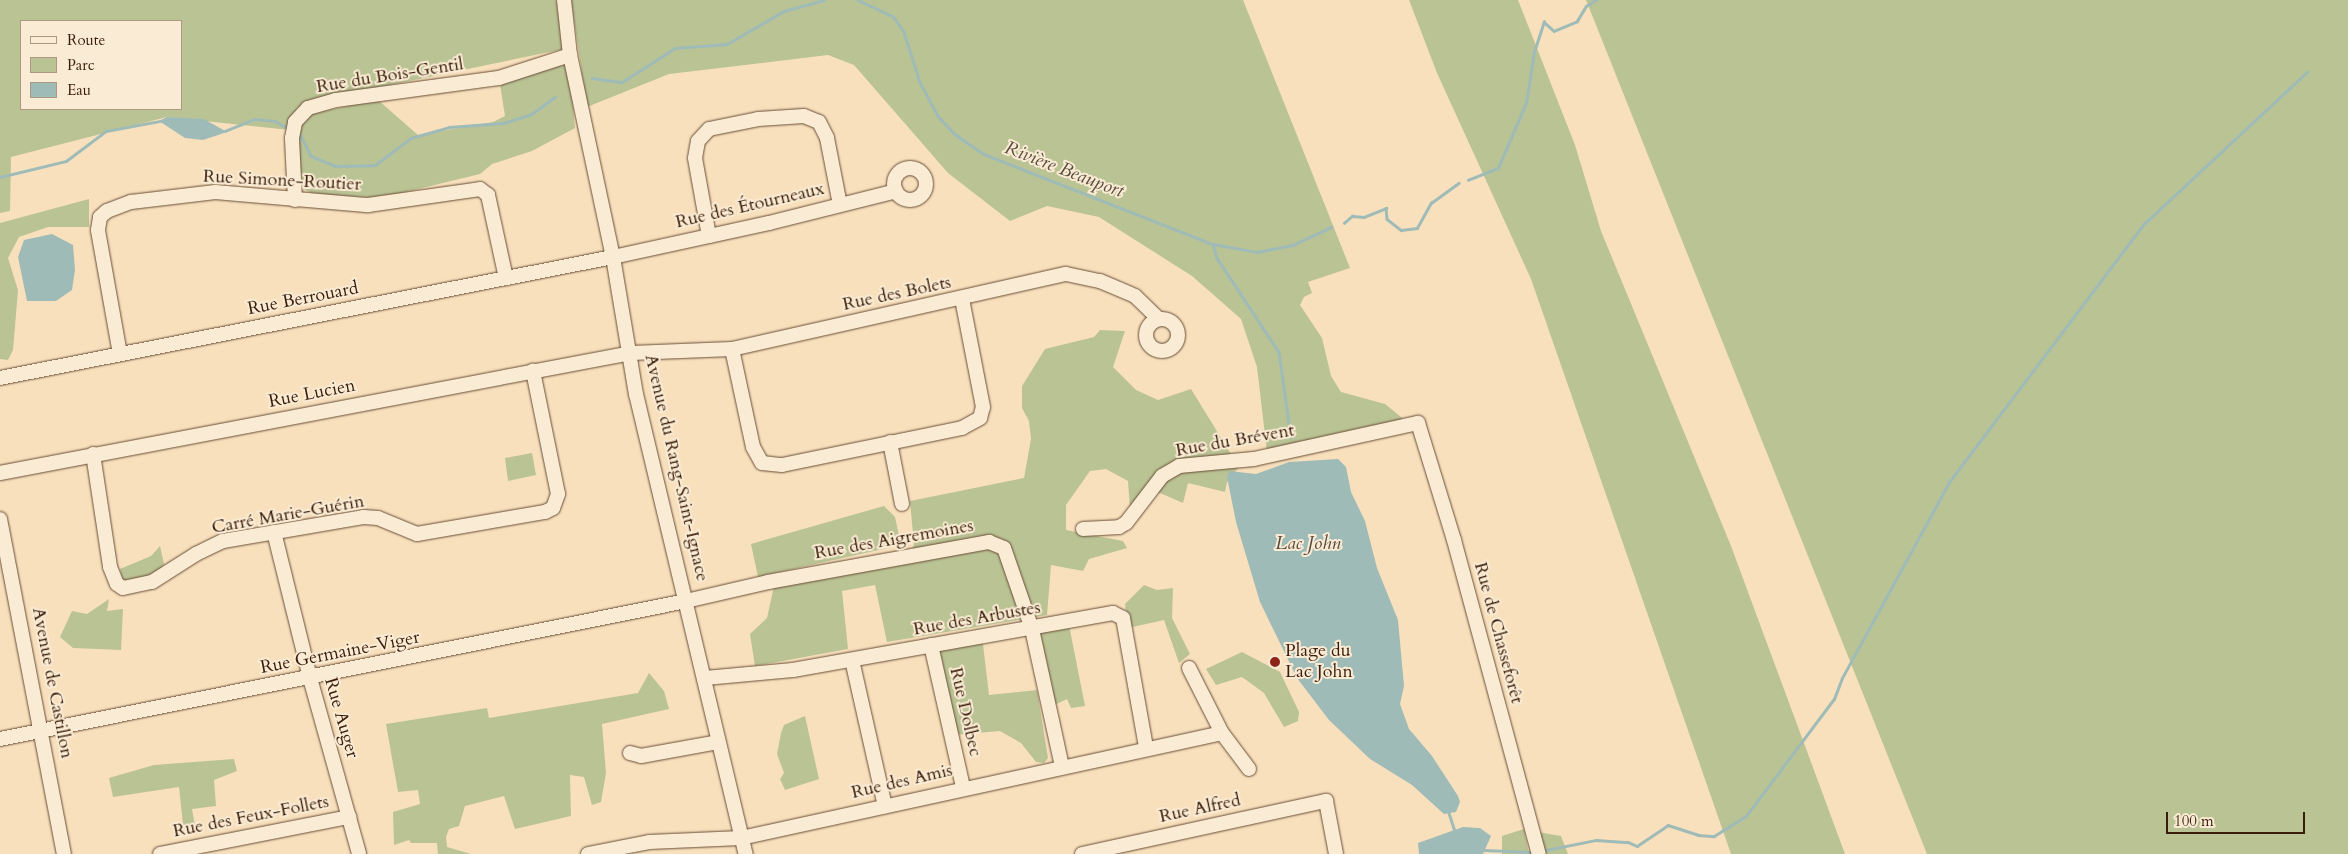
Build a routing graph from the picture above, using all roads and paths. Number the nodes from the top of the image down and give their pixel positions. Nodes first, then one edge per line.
1 (564, 0) edge
2 (570, 55) junction
3 (896, 191) dead end
4 (295, 200) junction
5 (840, 205) junction
6 (709, 236) junction
7 (613, 257) junction
8 (506, 278) junction
9 (962, 299) junction
10 (1159, 320) dead end
11 (732, 349) junction
12 (630, 353) junction
13 (120, 354) junction
14 (533, 371) junction
15 (0, 378) edge
16 (1418, 423) joint
17 (890, 442) junction
18 (93, 454) junction
19 (0, 473) edge
20 (902, 504) dead end
21 (0, 519) edge
22 (1083, 529) dead end
23 (274, 532) junction
24 (686, 601) junction
25 (1032, 629) junction
26 (931, 645) junction
27 (852, 660) junction
28 (1189, 668) dead end
29 (310, 678) junction
30 (705, 678) junction
31 (43, 731) junction
32 (1222, 732) junction
33 (0, 739) edge
34 (718, 742) junction
35 (1146, 747) junction
36 (630, 753) dead end
37 (1062, 767) junction
38 (1248, 769) dead end
39 (962, 788) junction
40 (885, 806) junction
41 (349, 817) junction
42 (740, 838) junction
43 (64, 854) edge
44 (160, 854) edge
45 (359, 854) edge
46 (588, 854) edge
47 (746, 854) edge
48 (1082, 854) edge
49 (1336, 854) edge
50 (1539, 854) edge

1 - 2 street, Avenue du Rang-Saint-Ignace
2 - 4 street, Rue du Bois-Gentil
2 - 7 street, Avenue du Rang-Saint-Ignace
3 - 5 street, Rue des Étourneaux
4 - 8 street, Rue Simone-Routier
4 - 13 street, Rue Simone-Routier
5 - 6 street, Rue des Étourneaux
5 - 6 street
6 - 7 street, Rue des Étourneaux
7 - 8 street, Rue Berrouard
7 - 12 street, Avenue du Rang-Saint-Ignace
8 - 13 street, Rue Berrouard
9 - 10 street, Rue des Bolets
9 - 11 street, Rue des Bolets
9 - 17 street
11 - 12 street, Rue des Bolets
11 - 17 street
12 - 14 street, Rue Lucien
12 - 24 street, Avenue du Rang-Saint-Ignace
13 - 15 street, Rue Berrouard
14 - 18 street, Rue Lucien
14 - 23 street, Carré Marie-Guérin
16 - 22 street, Rue du Brévent
16 - 50 street, Rue de Chasseforêt
17 - 20 street
18 - 19 street, Rue Lucien
18 - 23 street, Carré Marie-Guérin
21 - 31 street, Avenue de Castillon
23 - 29 street, Rue Auger
24 - 25 street, Rue des Aigremoines
24 - 29 street, Rue Germaine-Viger
24 - 30 street, Avenue du Rang-Saint-Ignace
25 - 26 street, Rue des Arbustes
25 - 35 street, Rue des Arbustes
25 - 37 street, Rue des Aigremoines
26 - 27 street, Rue des Arbustes
26 - 39 street, Rue Dolbec
27 - 30 street, Rue des Arbustes
27 - 40 street
28 - 32 street
29 - 31 street, Rue Germaine-Viger
29 - 41 street, Rue Auger
30 - 34 street, Avenue du Rang-Saint-Ignace
31 - 33 street, Rue Germaine-Viger
31 - 43 street, Avenue de Castillon
32 - 35 street, Rue des Amis
32 - 38 street
34 - 36 street
34 - 42 street, Avenue du Rang-Saint-Ignace
35 - 37 street, Rue des Amis
37 - 39 street, Rue des Amis
39 - 40 street, Rue des Amis
40 - 42 street, Rue des Amis
41 - 44 street, Rue des Feux-Follets
41 - 45 street, Rue Auger
42 - 46 street, Rue des Amis
42 - 47 street, Avenue du Rang-Saint-Ignace
48 - 49 street, Rue Alfred

